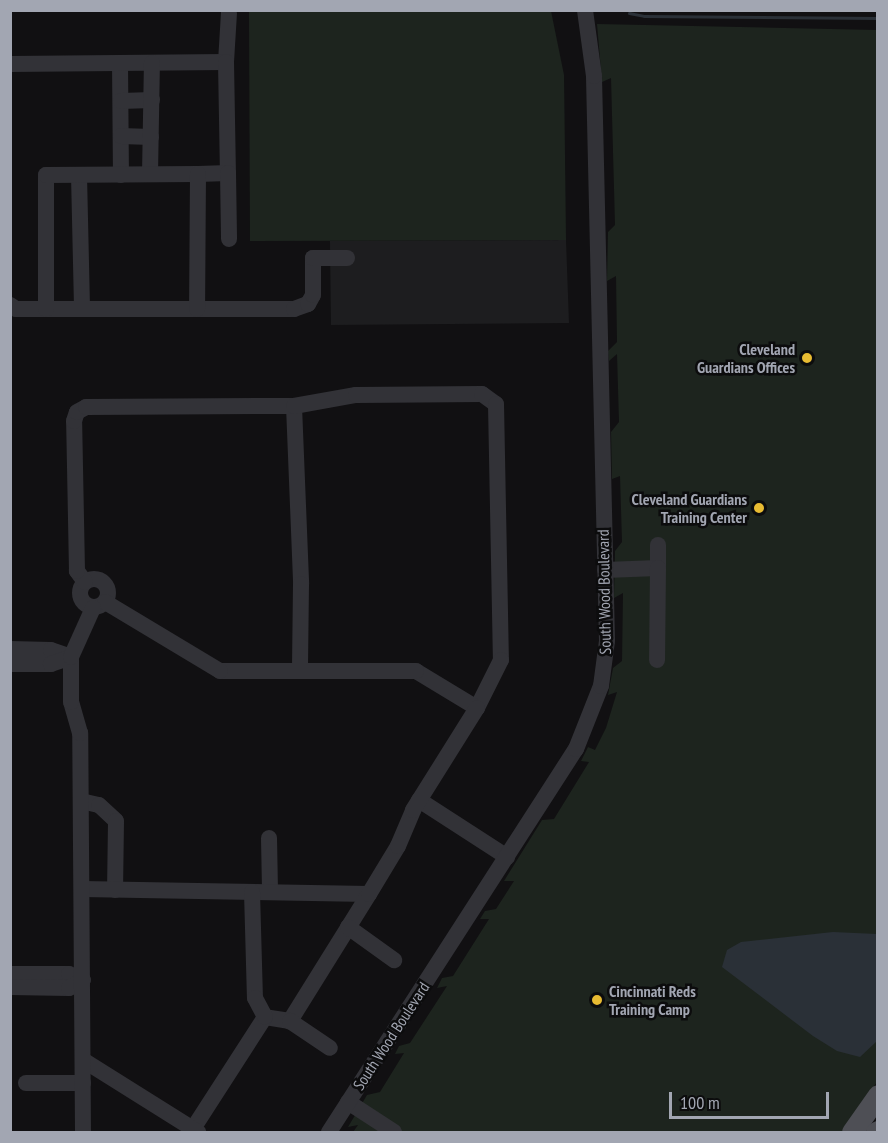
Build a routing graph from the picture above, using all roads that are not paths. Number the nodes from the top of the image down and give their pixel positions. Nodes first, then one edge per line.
1 (585, 10) edge
2 (229, 13) dead end
3 (226, 62) junction
4 (120, 63) junction
5 (152, 63) junction
6 (10, 64) edge
7 (121, 100) junction
8 (152, 100) junction
9 (121, 136) junction
10 (151, 137) junction
11 (228, 173) junction
12 (121, 174) junction
13 (150, 174) junction
14 (198, 174) junction
15 (79, 175) junction
16 (229, 239) dead end
17 (347, 258) dead end
18 (12, 309) edge
19 (46, 309) junction
20 (82, 309) junction
21 (196, 309) junction
22 (294, 406) junction
23 (658, 545) dead end
24 (658, 568) junction
25 (605, 570) junction
26 (85, 582) junction
27 (94, 605) junction
28 (10, 649) edge
29 (70, 657) junction
30 (657, 660) dead end
31 (10, 664) edge
32 (300, 671) junction
33 (477, 708) junction
34 (419, 800) junction
35 (81, 801) junction
36 (269, 838) dead end
37 (507, 857) junction
38 (82, 889) junction
39 (115, 890) junction
40 (252, 892) junction
41 (270, 892) junction
42 (369, 894) junction
43 (348, 927) junction
44 (394, 960) dead end
45 (10, 974) edge
46 (83, 980) junction
47 (10, 987) edge
48 (265, 1017) junction
49 (290, 1021) junction
50 (330, 1048) dead end
51 (83, 1060) junction
52 (26, 1083) dead end
53 (83, 1083) junction
54 (878, 1095) edge
55 (348, 1102) junction
56 (83, 1132) edge
57 (194, 1132) edge
58 (329, 1132) edge
59 (394, 1132) edge
60 (852, 1132) edge

1 - 25 street, South Wood Boulevard
2 - 3 street
3 - 5 street
3 - 11 street
4 - 5 street
4 - 6 street
4 - 7 street
5 - 8 street
7 - 8 street
7 - 9 street
8 - 10 street
9 - 10 street
9 - 12 street
10 - 13 street
11 - 14 street
11 - 16 street
12 - 13 street
12 - 15 street
13 - 14 street
14 - 21 street
15 - 19 street
15 - 20 street
17 - 21 street
18 - 19 street
19 - 20 street
20 - 21 street
22 - 26 street
22 - 32 street
22 - 33 street
23 - 24 street
24 - 25 street
24 - 30 street
25 - 37 street, South Wood Boulevard
26 - 27 street
26 - 27 street
27 - 29 street
27 - 32 street
28 - 29 street
29 - 31 street
29 - 35 street
32 - 33 street
33 - 34 street
34 - 37 street
34 - 42 street
35 - 38 street
35 - 39 street
36 - 41 street
37 - 55 street, South Wood Boulevard
38 - 39 street
38 - 46 street
39 - 40 street
40 - 41 street
40 - 48 street
41 - 42 street
42 - 43 street
43 - 44 street
43 - 49 street
45 - 46 street
46 - 47 street
46 - 51 street
48 - 49 street
48 - 57 street
49 - 50 street
51 - 53 street
51 - 57 street
52 - 53 street
53 - 56 street
54 - 60 main road
55 - 58 street, South Wood Boulevard
55 - 59 street

